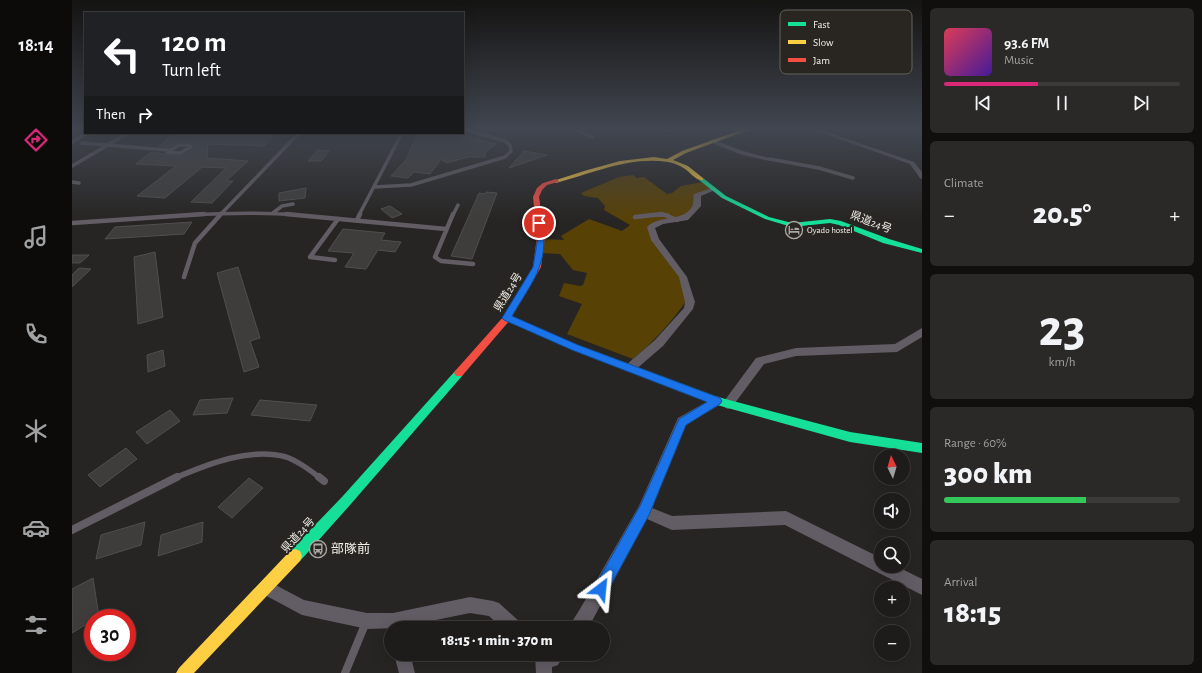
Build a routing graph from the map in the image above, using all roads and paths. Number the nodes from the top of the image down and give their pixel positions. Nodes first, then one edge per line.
1 (83, 159) edge
2 (274, 159) edge
3 (388, 159) edge
4 (497, 159) edge
5 (640, 159) edge
6 (650, 159) edge
7 (670, 159) edge
8 (772, 159) edge
9 (902, 159) edge
10 (667, 161) junction
11 (72, 166) edge
12 (922, 177) edge
13 (853, 178) dead end
14 (72, 182) edge
15 (79, 183) dead end
16 (374, 187) junction
17 (714, 189) junction
18 (293, 204) dead end
19 (458, 206) dead end
20 (222, 213) junction
21 (273, 213) junction
22 (636, 217) dead end
23 (338, 219) junction
24 (357, 220) junction
25 (677, 220) junction
26 (72, 222) edge
27 (446, 229) junction
28 (922, 251) edge
29 (335, 260) dead end
30 (473, 264) dead end
31 (184, 277) dead end
32 (507, 318) junction
33 (922, 332) edge
34 (630, 368) junction
35 (723, 403) junction
36 (922, 448) edge
37 (324, 481) dead end
38 (644, 511) junction
39 (72, 530) edge
40 (922, 587) edge
41 (266, 588) junction
42 (367, 621) junction
43 (406, 621) edge
44 (506, 621) edge
45 (581, 621) edge
46 (384, 623) edge
47 (404, 661) edge
48 (544, 661) edge
49 (184, 673) edge
50 (345, 673) edge
51 (407, 673) edge
52 (544, 673) edge

1 - 11 lane
2 - 20 lane
3 - 16 lane
4 - 16 lane
5 - 32 main road, 県道24号
6 - 10 main road, 県道24号
7 - 10 main road
8 - 13 lane
9 - 12 street
10 - 17 main road, 県道24号
14 - 15 lane
16 - 24 lane
17 - 25 street
17 - 28 main road, 県道24号
18 - 21 lane
19 - 27 lane
20 - 21 lane
20 - 26 lane
20 - 31 lane
21 - 23 lane
22 - 25 lane
23 - 24 lane
23 - 29 lane
24 - 27 lane
25 - 34 street
27 - 30 lane
32 - 34 main road
32 - 41 main road, 県道24号
33 - 35 street
34 - 35 main road
35 - 36 main road
35 - 38 street
37 - 39 lane
38 - 40 street
38 - 45 street
41 - 42 street
41 - 49 main road, 県道24号
42 - 46 street
42 - 50 lane
43 - 44 street
47 - 51 street
48 - 52 street

